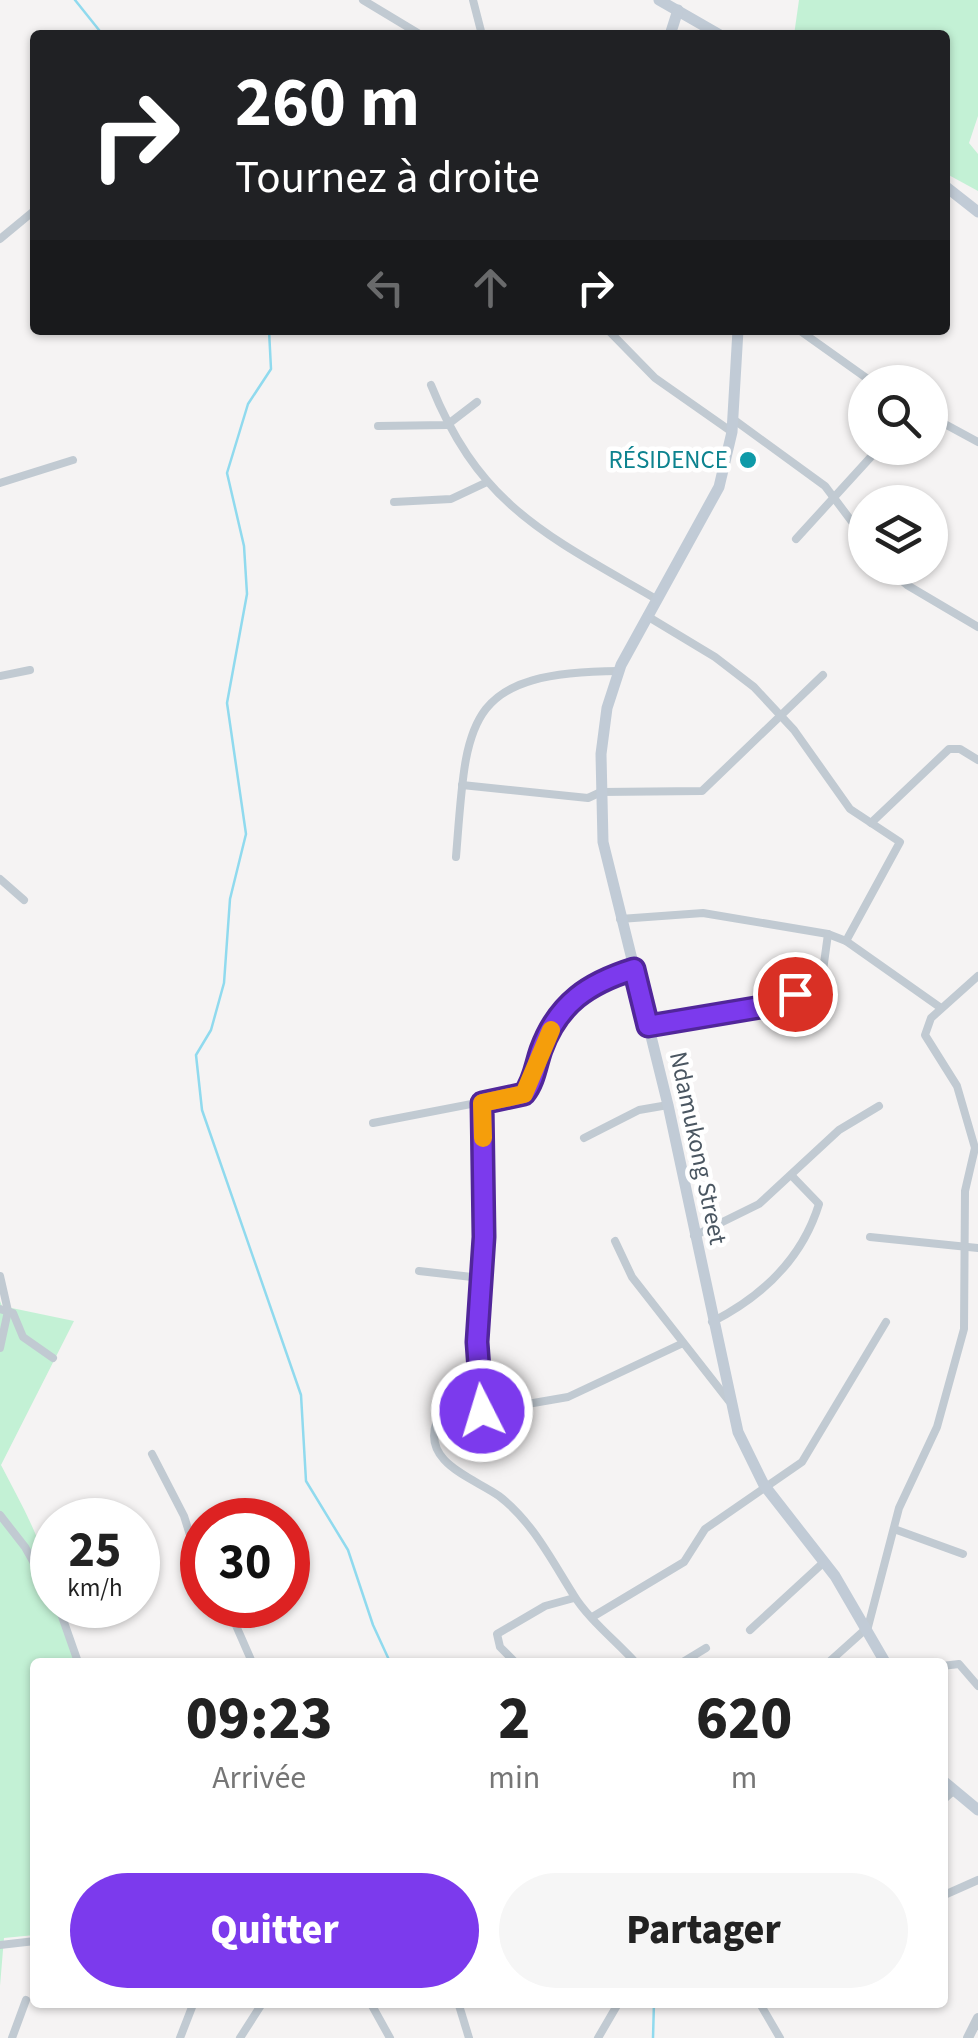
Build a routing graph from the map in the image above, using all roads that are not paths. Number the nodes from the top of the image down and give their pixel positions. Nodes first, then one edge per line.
1 (363, 0) edge
2 (473, 0) edge
3 (660, 0) edge
4 (681, 5) edge
5 (413, 30) edge
6 (481, 30) edge
7 (672, 30) edge
8 (714, 30) edge
9 (950, 190) edge
10 (978, 212) edge
11 (30, 214) edge
12 (0, 239) edge
13 (613, 335) edge
14 (738, 335) edge
15 (806, 335) edge
16 (848, 365) edge
17 (431, 385) dead end
18 (478, 402) dead end
19 (447, 425) junction
20 (378, 426) dead end
21 (732, 426) junction
22 (948, 426) edge
23 (978, 442) edge
24 (73, 460) dead end
25 (865, 465) edge
26 (485, 483) junction
27 (0, 484) edge
28 (834, 493) junction
29 (394, 502) dead end
30 (848, 514) edge
31 (796, 539) dead end
32 (907, 585) edge
33 (656, 598) junction
34 (646, 616) junction
35 (978, 627) edge
36 (30, 670) dead end
37 (619, 671) junction
38 (0, 676) edge
39 (822, 676) dead end
40 (780, 715) junction
41 (978, 760) edge
42 (462, 785) junction
43 (601, 792) junction
44 (872, 824) junction
45 (456, 857) dead end
46 (0, 879) edge
47 (24, 900) dead end
48 (620, 919) junction
49 (828, 934) junction
50 (846, 941) junction
51 (634, 969) junction
52 (978, 976) edge
53 (941, 1008) junction
54 (648, 1026) junction
55 (482, 1103) junction
56 (668, 1105) junction
57 (879, 1106) dead end
58 (373, 1123) dead end
59 (584, 1138) dead end
60 (975, 1168) edge
61 (792, 1176) junction
62 (694, 1236) junction
63 (870, 1237) dead end
64 (615, 1241) dead end
65 (963, 1248) junction
66 (978, 1248) edge
67 (418, 1271) dead end
68 (0, 1276) edge
69 (482, 1278) junction
70 (4, 1310) edge
71 (712, 1322) junction
72 (886, 1322) dead end
73 (682, 1344) junction
74 (0, 1348) edge
75 (53, 1358) dead end
76 (731, 1405) junction
77 (482, 1411) junction
78 (152, 1454) dead end
79 (764, 1485) junction
80 (180, 1508) edge
81 (0, 1515) edge
82 (894, 1529) junction
83 (962, 1554) dead end
84 (30, 1561) edge
85 (824, 1562) junction
86 (574, 1598) junction
87 (594, 1616) junction
88 (868, 1627) junction
89 (66, 1628) edge
90 (236, 1628) edge
91 (750, 1630) dead end
92 (706, 1648) dead end
93 (77, 1658) edge
94 (250, 1658) edge
95 (511, 1658) edge
96 (631, 1658) edge
97 (689, 1658) edge
98 (833, 1658) edge
99 (883, 1658) edge
100 (948, 1665) edge
101 (978, 1686) edge
102 (948, 1787) edge
103 (952, 1792) junction
104 (948, 1796) edge
105 (978, 1810) edge
106 (978, 1880) edge
107 (948, 1893) edge
108 (30, 1942) edge
109 (0, 1946) edge
110 (26, 2000) dead end
111 (192, 2008) edge
112 (260, 2008) edge
113 (373, 2008) edge
114 (460, 2008) edge
115 (609, 2008) edge
116 (614, 2008) edge
117 (762, 2008) edge
118 (611, 2012) junction
119 (978, 2018) edge
120 (12, 2038) edge
121 (180, 2038) edge
122 (240, 2038) edge
123 (390, 2038) edge
124 (469, 2038) edge
125 (598, 2038) edge
126 (780, 2038) edge
127 (968, 2038) edge

1 - 5 street
2 - 6 street
3 - 4 main road
4 - 7 main road
4 - 8 main road
9 - 10 main road
11 - 12 street
13 - 21 street
14 - 21 main road, Ndamukong Street
15 - 16 street
17 - 19 street
18 - 19 street
19 - 20 street
19 - 26 street
21 - 28 street
21 - 33 main road, Ndamukong Street
22 - 23 street
24 - 27 street
25 - 28 street
26 - 29 street
26 - 33 street
28 - 30 street
28 - 31 street
32 - 35 street
33 - 34 main road, Ndamukong Street
34 - 37 main road, Ndamukong Street
34 - 40 street
36 - 38 street
37 - 42 street
37 - 43 main road, Ndamukong Street
39 - 40 street
40 - 43 street
40 - 44 street
41 - 44 street
42 - 43 street
42 - 45 street
43 - 48 main road, Ndamukong Street
44 - 50 street
46 - 47 street
48 - 49 street
48 - 51 main road, Ndamukong Street
49 - 50 street
49 - 54 street
50 - 53 street
51 - 54 main road, Ndamukong Street
51 - 55 street
52 - 53 street
53 - 60 street
54 - 56 main road, Ndamukong Street
55 - 58 street
55 - 69 street
56 - 59 street
56 - 62 main road, Ndamukong Street
57 - 61 street
60 - 65 street
61 - 62 street
61 - 71 street
62 - 71 main road, Ndamukong Street
63 - 65 street
64 - 73 street
65 - 66 street
65 - 82 street
67 - 69 street
68 - 70 street
69 - 77 street
70 - 74 street
70 - 75 street
71 - 76 main road, Ndamukong Street
72 - 79 street
73 - 76 street
73 - 77 street
76 - 79 main road, Ndamukong Street
77 - 86 street
78 - 80 street
79 - 85 main road, Ndamukong Street
79 - 87 street
81 - 84 street
82 - 83 street
82 - 88 street
85 - 88 main road, Ndamukong Street
85 - 91 street
86 - 87 street
86 - 95 street
87 - 96 street
88 - 98 street
88 - 99 main road, Ndamukong Street
89 - 93 street
90 - 94 street
92 - 97 street
100 - 101 street
102 - 103 main road
103 - 104 street
103 - 105 main road
106 - 107 street
108 - 109 street
110 - 120 street
111 - 121 street
112 - 122 street
113 - 123 street
114 - 124 street
115 - 118 street
116 - 118 street
117 - 126 street
118 - 125 street
119 - 127 street

